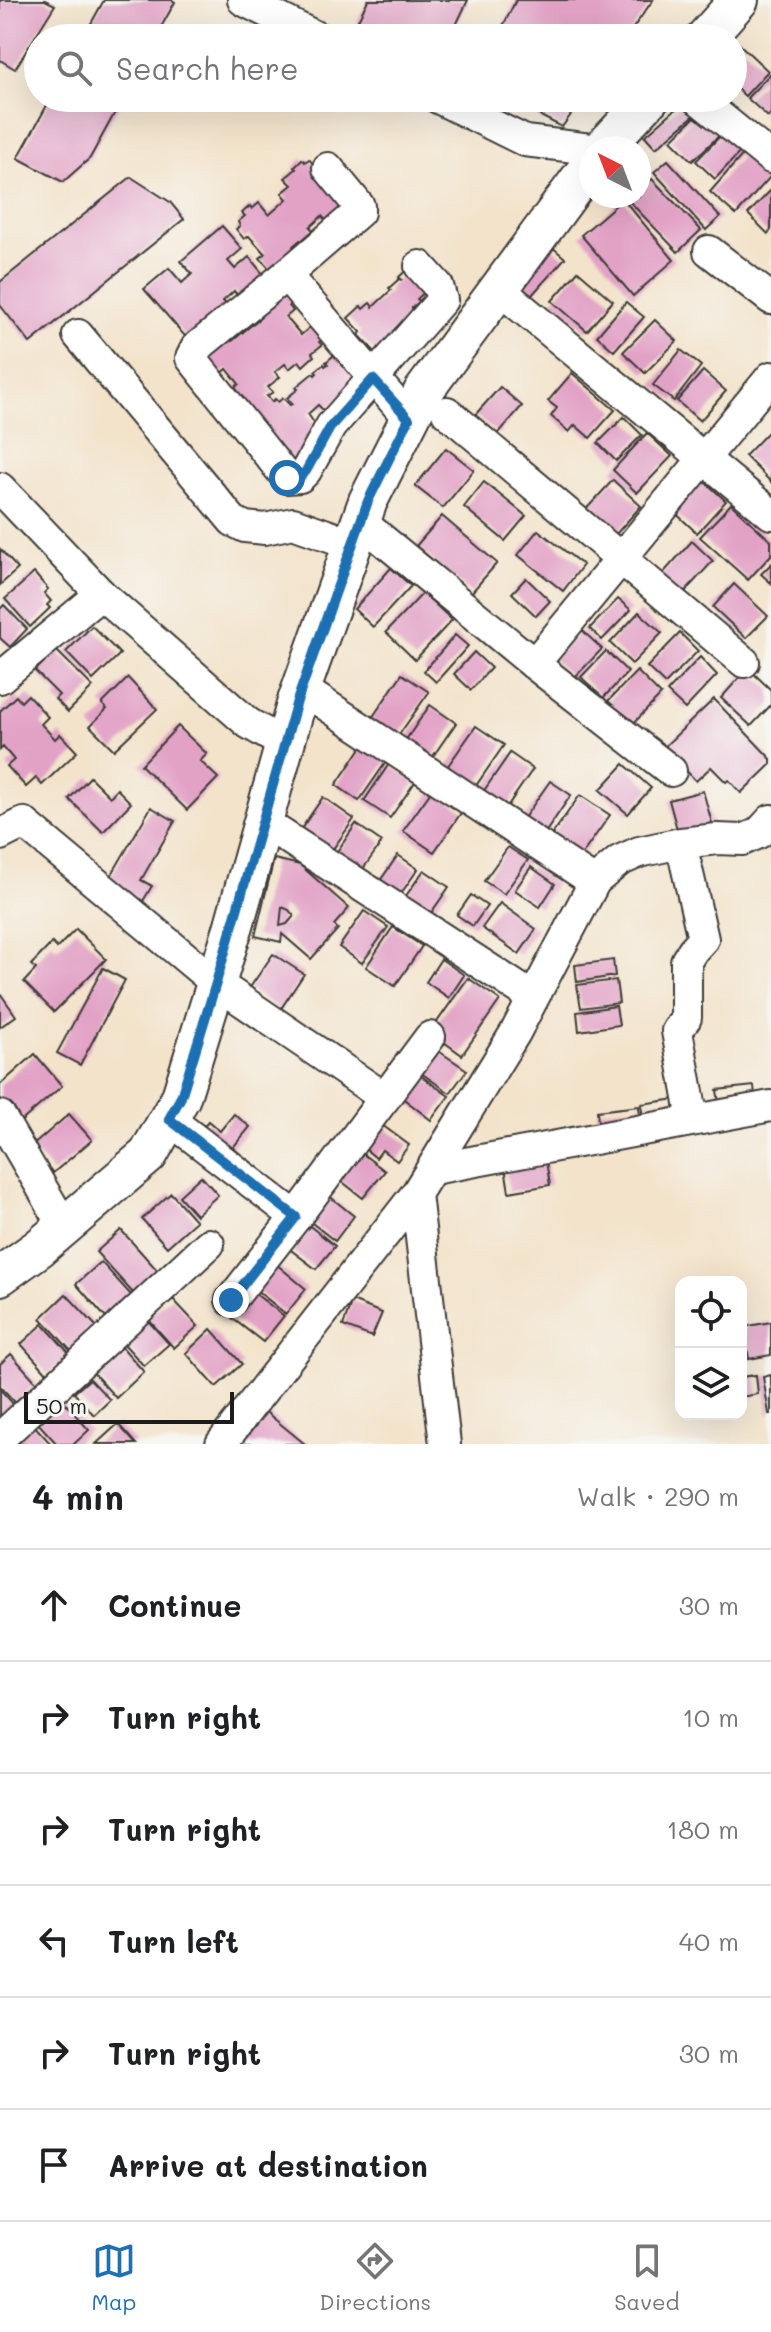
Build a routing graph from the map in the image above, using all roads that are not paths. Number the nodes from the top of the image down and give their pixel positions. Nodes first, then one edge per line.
1 (243, 0) edge
2 (739, 0) edge
3 (290, 24) edge
4 (718, 24) edge
5 (466, 112) edge
6 (637, 112) edge
7 (714, 112) edge
8 (614, 136) edge
9 (579, 148) edge
10 (771, 158) edge
11 (328, 168) dead end
12 (579, 180) edge
13 (709, 251) dead end
14 (420, 266) dead end
15 (286, 275) junction
16 (499, 289) junction
17 (771, 299) edge
18 (78, 335) dead end
19 (771, 377) edge
20 (373, 379) junction
21 (447, 412) dead end
22 (409, 419) junction
23 (703, 458) junction
24 (0, 488) edge
25 (771, 514) edge
26 (11, 520) edge
27 (362, 538) junction
28 (621, 557) junction
29 (101, 594) junction
30 (744, 662) dead end
31 (534, 664) junction
32 (0, 678) edge
33 (302, 689) junction
34 (284, 744) junction
35 (671, 771) dead end
36 (771, 820) edge
37 (263, 822) junction
38 (0, 835) edge
39 (681, 843) junction
40 (587, 877) dead end
41 (216, 983) junction
42 (523, 991) dead end
43 (430, 1037) dead end
44 (385, 1098) junction
45 (771, 1106) edge
46 (0, 1116) edge
47 (169, 1119) junction
48 (693, 1120) junction
49 (424, 1182) junction
50 (296, 1217) junction
51 (64, 1226) junction
52 (209, 1244) dead end
53 (0, 1276) edge
54 (231, 1300) dead end
55 (0, 1438) edge
56 (221, 1444) edge
57 (445, 1444) edge

1 - 3 street
2 - 4 street
5 - 9 street
6 - 8 street
7 - 10 street
11 - 15 street
12 - 16 street
13 - 17 street
14 - 20 street
15 - 20 street
15 - 20 street
16 - 22 street
16 - 23 street
18 - 27 street
19 - 23 street
20 - 22 street
21 - 28 street
22 - 27 street
23 - 25 street
23 - 28 street
24 - 26 street
26 - 29 street
27 - 31 street
27 - 33 street
28 - 30 street
28 - 31 street
29 - 32 street
29 - 34 street
31 - 35 street
33 - 34 street
33 - 40 street
34 - 37 street
36 - 39 street
37 - 41 street
37 - 42 street
38 - 41 street
39 - 48 street
39 - 49 street
41 - 44 street
41 - 47 street
43 - 44 street
44 - 50 street
45 - 48 street
46 - 51 street
47 - 50 street
47 - 51 street
48 - 49 street
49 - 56 street
49 - 57 street
50 - 54 street
51 - 53 street
52 - 55 street

